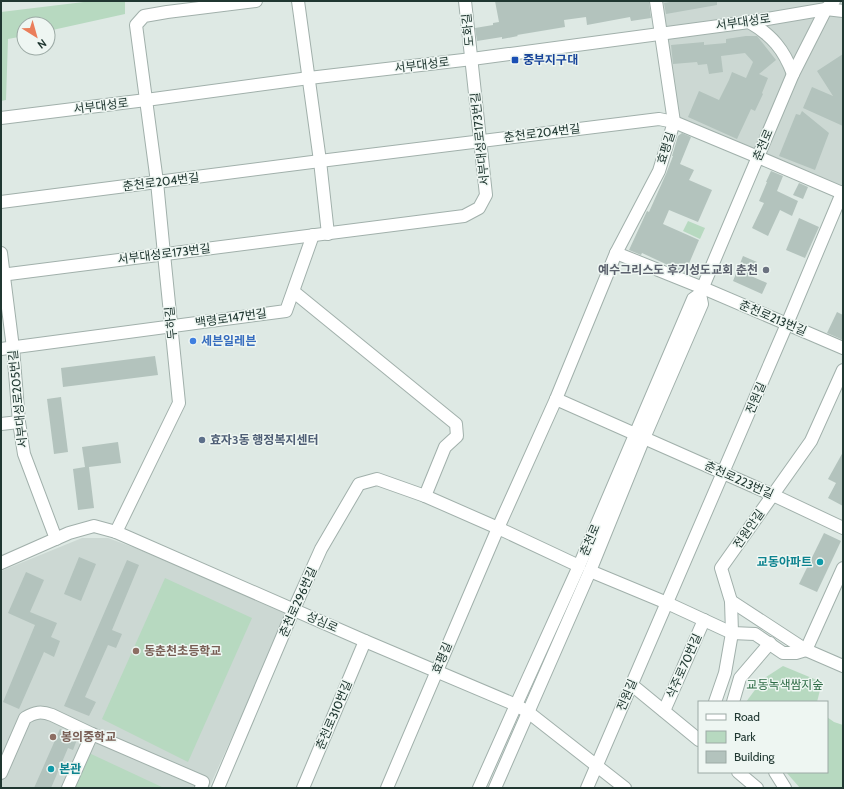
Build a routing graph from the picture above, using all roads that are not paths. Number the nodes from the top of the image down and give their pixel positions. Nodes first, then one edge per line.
1 (256, 1) edge
2 (298, 1) edge
3 (465, 1) edge
4 (656, 1) edge
5 (827, 4) edge
6 (843, 11) edge
7 (749, 22) junction
8 (662, 34) junction
9 (472, 59) junction
10 (793, 74) junction
11 (309, 78) junction
12 (146, 100) junction
13 (1, 118) edge
14 (674, 122) junction
15 (480, 141) junction
16 (758, 156) junction
17 (320, 161) junction
18 (158, 182) junction
19 (842, 193) edge
20 (1, 202) edge
21 (328, 234) junction
22 (313, 235) junction
23 (1, 253) edge
24 (616, 253) junction
25 (164, 254) junction
26 (3, 275) edge
27 (702, 291) junction
28 (294, 292) junction
29 (787, 324) junction
30 (172, 327) junction
31 (7, 348) edge
32 (843, 348) edge
33 (843, 370) edge
34 (556, 399) junction
35 (19, 422) junction
36 (1, 424) edge
37 (639, 436) junction
38 (724, 472) junction
39 (773, 494) junction
40 (425, 496) junction
41 (498, 528) junction
42 (843, 528) edge
43 (116, 532) junction
44 (56, 539) junction
45 (1, 563) edge
46 (579, 566) junction
47 (843, 568) edge
48 (590, 571) junction
49 (731, 601) junction
50 (667, 604) junction
51 (294, 609) junction
52 (704, 620) junction
53 (732, 633) junction
54 (365, 641) junction
55 (770, 643) junction
56 (806, 650) junction
57 (843, 666) edge
58 (437, 671) junction
59 (632, 685) junction
60 (716, 701) edge
61 (733, 701) edge
62 (516, 704) junction
63 (528, 712) junction
64 (664, 712) junction
65 (92, 734) junction
66 (698, 738) edge
67 (597, 766) junction
68 (1, 773) edge
69 (739, 773) edge
70 (776, 773) edge
71 (68, 788) edge
72 (201, 788) edge
73 (218, 788) edge
74 (303, 788) edge
75 (387, 788) edge
76 (479, 788) edge
77 (495, 788) edge
78 (587, 788) edge
79 (625, 788) edge
80 (757, 788) edge
81 (785, 788) edge

1 - 12 street, 두하길
2 - 11 street
3 - 9 street, 도화길
4 - 8 street, 효평길
5 - 6 street, 서부대성로
5 - 7 street, 서부대성로
5 - 10 street, 춘천로
7 - 8 street, 서부대성로
7 - 10 street
8 - 9 street, 서부대성로
8 - 14 street, 효평길
9 - 11 street, 서부대성로
9 - 15 street, 서부대성로173번길
10 - 16 street, 춘천로
11 - 12 street, 서부대성로
11 - 17 street
12 - 13 street, 서부대성로
12 - 18 street, 두하길
14 - 15 street, 춘천로204번길
14 - 16 street, 춘천로204번길
14 - 24 street, 효평길
15 - 17 street, 춘천로204번길
15 - 21 street, 서부대성로173번길
16 - 19 street, 춘천로204번길
16 - 27 street, 춘천로
17 - 18 street, 춘천로204번길
17 - 21 street
18 - 20 street, 춘천로204번길
18 - 25 street, 두하길
19 - 29 street, 전원길
21 - 22 street, 서부대성로173번길
22 - 25 street, 서부대성로173번길
22 - 28 street, 백령로147번길
23 - 26 street, 서부대성로205번길
24 - 27 street
24 - 34 street, 효평길
25 - 26 street, 서부대성로173번길
25 - 30 street, 두하길
26 - 31 street, 서부대성로205번길
27 - 29 street, 춘천로213번길
27 - 37 street, 춘천로
28 - 30 street, 백령로147번길
28 - 40 street
29 - 32 street, 춘천로213번길
29 - 38 street, 전원길
30 - 31 street, 백령로147번길
30 - 43 street, 두하길
31 - 35 street, 서부대성로205번길
33 - 39 street, 전원안길
34 - 37 street
34 - 41 street, 효평길
35 - 36 street
35 - 44 street, 서부대성로205번길
37 - 38 street, 춘천로223번길
37 - 46 street, 춘천로
37 - 48 street, 춘천로
38 - 39 street, 춘천로223번길
38 - 50 street, 전원길
39 - 42 street, 춘천로223번길
39 - 49 street, 전원안길
40 - 41 street
40 - 51 street, 춘천로296번길
41 - 46 street
41 - 58 street, 효평길
43 - 44 street, 성심로
43 - 51 street, 성심로
44 - 45 street, 성심로
46 - 62 street, 춘천로
47 - 56 street
48 - 50 street
48 - 63 street, 춘천로
49 - 53 street, 전원안길
49 - 56 street
50 - 52 street
50 - 59 street, 전원길
51 - 54 street, 성심로
51 - 73 street, 춘천로296번길
52 - 53 street
52 - 64 street, 삭주로70번길
53 - 55 street
53 - 60 street, 전원안길
54 - 58 street, 성심로
54 - 74 street, 춘천로310번길
55 - 56 street
55 - 61 street
56 - 57 street
58 - 62 street, 성심로
58 - 75 street, 효평길
59 - 64 street, 삭주로70번길
59 - 67 street, 전원길
62 - 63 street, 성심로
62 - 76 street, 춘천로
63 - 67 street, 성심로
63 - 77 street, 춘천로
64 - 66 street, 삭주로70번길
65 - 68 street
65 - 71 street
65 - 72 street
67 - 78 street, 전원길
67 - 79 street, 성심로
69 - 80 street
70 - 81 street

